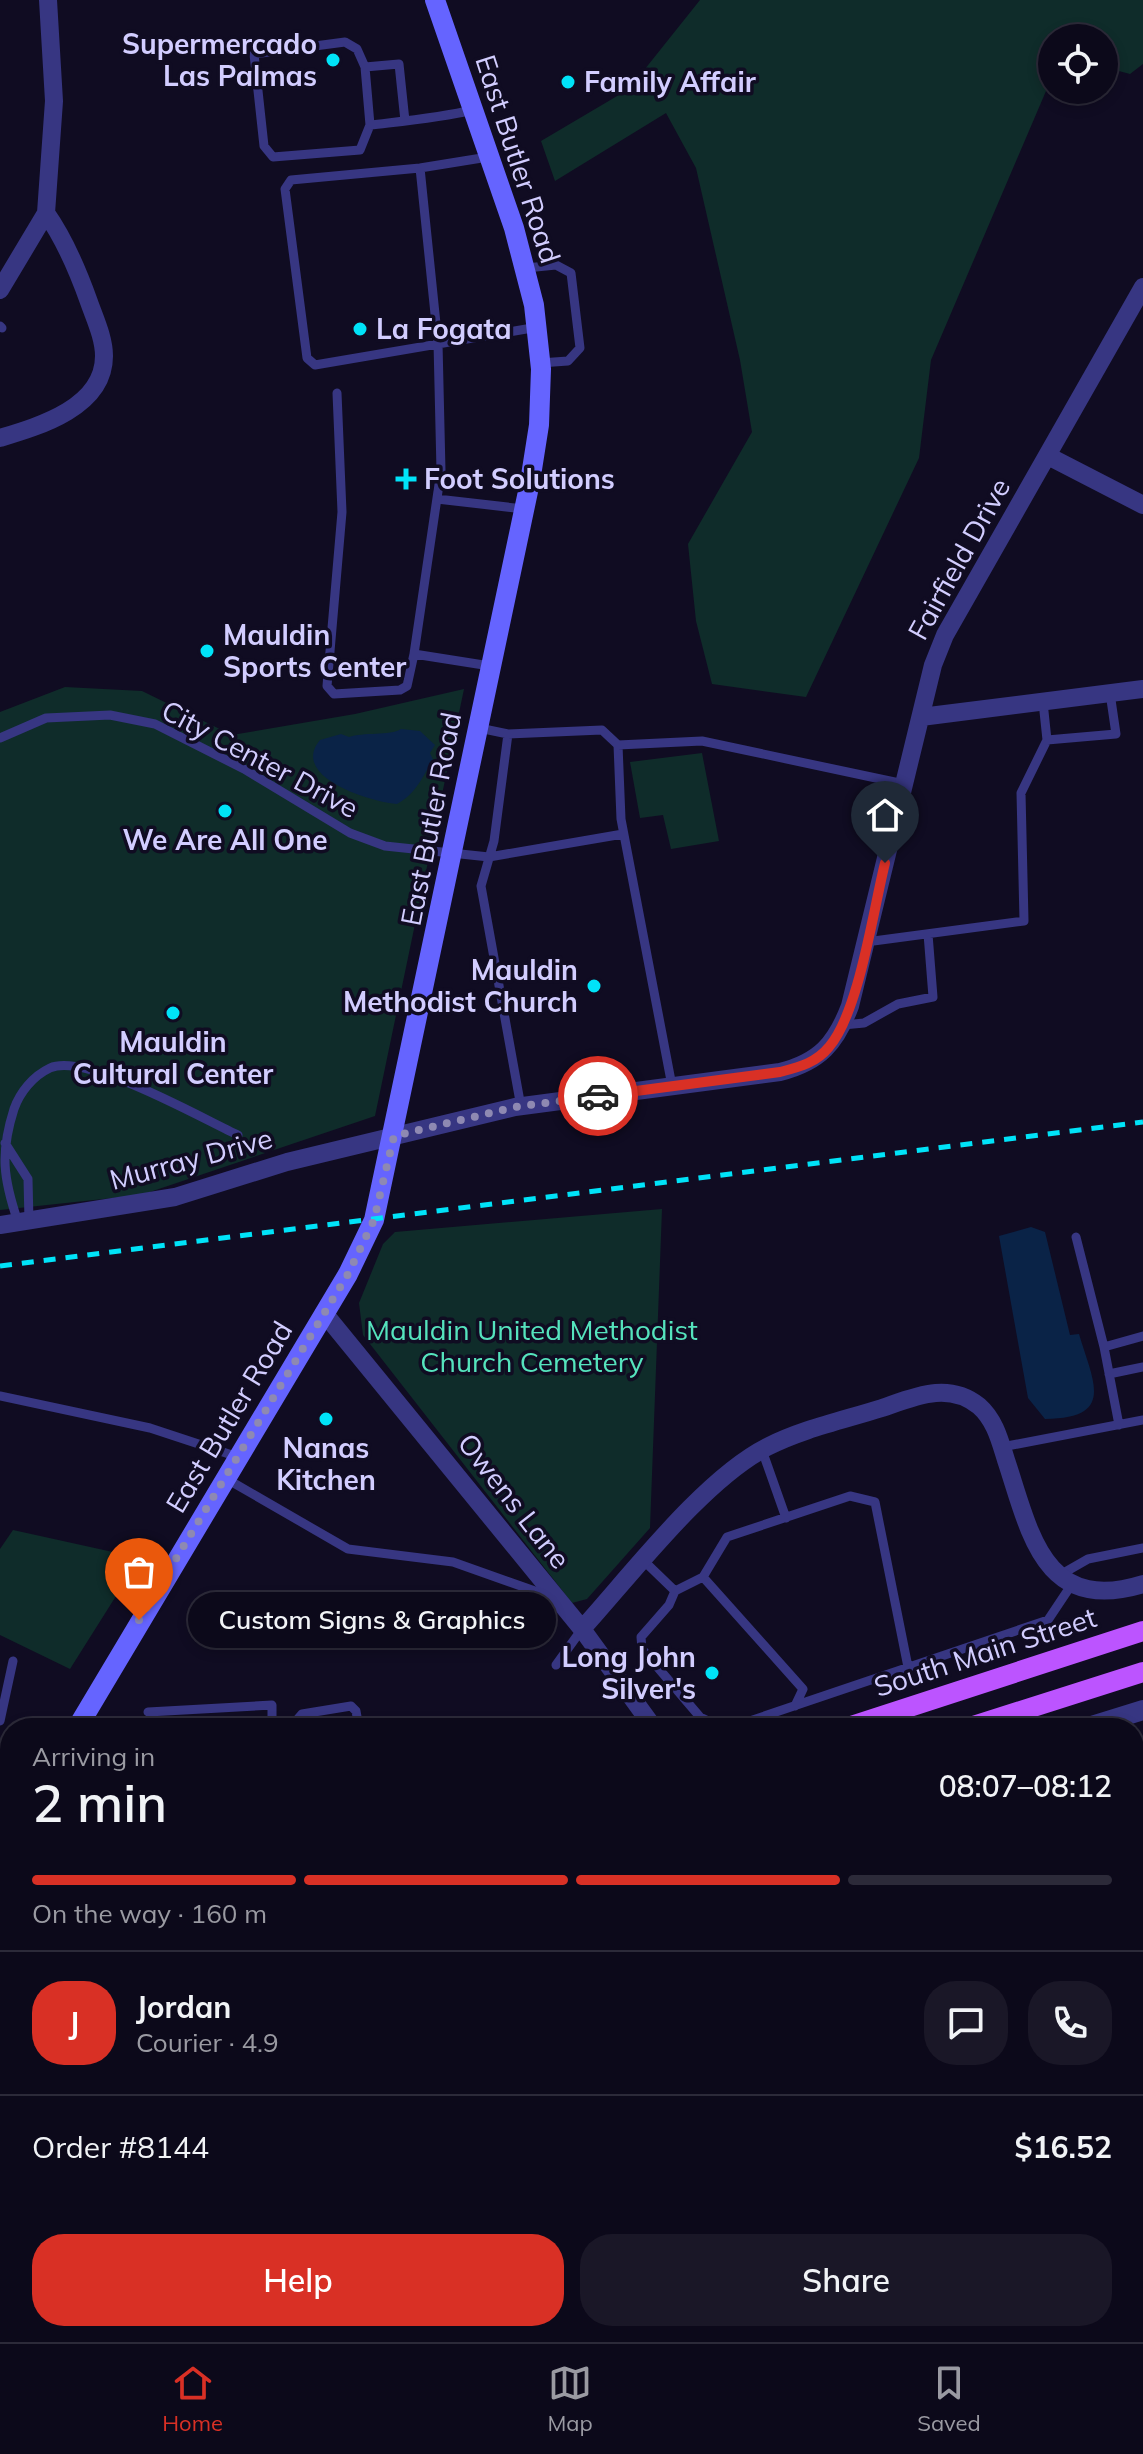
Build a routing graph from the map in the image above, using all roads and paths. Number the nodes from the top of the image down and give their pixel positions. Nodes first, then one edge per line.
1 (48, 0) edge
2 (435, 0) edge
3 (365, 67) junction
4 (473, 110) junction
5 (405, 121) junction
6 (370, 125) junction
7 (489, 157) junction
8 (420, 168) junction
9 (46, 213) junction
10 (526, 268) junction
11 (1143, 287) edge
12 (0, 290) edge
13 (538, 327) junction
14 (438, 343) junction
15 (540, 363) junction
16 (337, 393) dead end
17 (0, 438) edge
18 (1048, 456) junction
19 (437, 499) junction
20 (1143, 505) edge
21 (524, 509) junction
22 (414, 654) junction
23 (490, 666) junction
24 (1143, 689) edge
25 (1110, 693) junction
26 (1043, 702) junction
27 (921, 717) junction
28 (478, 728) junction
29 (508, 734) junction
30 (0, 738) edge
31 (1047, 740) junction
32 (618, 745) junction
33 (904, 784) junction
34 (623, 834) junction
35 (453, 853) junction
36 (489, 857) junction
37 (928, 934) junction
38 (866, 942) junction
39 (843, 1025) junction
40 (672, 1086) junction
41 (521, 1107) junction
42 (238, 1135) dead end
43 (394, 1136) junction
44 (4, 1140) junction
45 (16, 1223) edge
46 (1076, 1237) dead end
47 (324, 1313) junction
48 (1143, 1336) edge
49 (1104, 1347) junction
50 (1143, 1367) edge
51 (1109, 1374) junction
52 (0, 1396) edge
53 (1143, 1420) edge
54 (1119, 1425) junction
55 (1002, 1447) junction
56 (762, 1450) junction
57 (238, 1457) junction
58 (225, 1478) junction
59 (786, 1518) junction
60 (1143, 1548) edge
61 (644, 1561) junction
62 (703, 1577) junction
63 (1065, 1580) junction
64 (1143, 1584) edge
65 (675, 1591) junction
66 (553, 1598) junction
67 (582, 1629) junction
68 (1143, 1631) edge
69 (13, 1661) dead end
70 (556, 1665) dead end
71 (908, 1667) junction
72 (1143, 1672) edge
73 (795, 1706) junction
74 (1143, 1710) edge
75 (148, 1712) dead end
76 (1, 1718) edge
77 (83, 1718) edge
78 (272, 1718) edge
79 (299, 1718) edge
80 (357, 1718) edge
81 (647, 1718) edge
82 (702, 1718) edge
83 (759, 1718) edge
84 (876, 1718) edge
85 (998, 1718) edge
86 (1117, 1718) edge

1 - 9 street
2 - 4 main road, East Butler Road
3 - 5 lane
3 - 6 lane
3 - 6 lane
4 - 5 lane
4 - 7 main road, East Butler Road
5 - 6 lane
7 - 8 lane
7 - 10 main road, East Butler Road
8 - 14 lane
8 - 14 lane
9 - 12 street
9 - 17 street
10 - 13 main road, East Butler Road
10 - 15 lane
11 - 18 street, Fairfield Drive
13 - 14 lane
13 - 15 main road, East Butler Road
14 - 19 lane
15 - 21 main road, East Butler Road
16 - 22 lane
18 - 20 street
18 - 27 street, Fairfield Drive
19 - 21 lane
19 - 22 lane
21 - 23 main road, East Butler Road
22 - 23 lane
23 - 28 main road, East Butler Road
24 - 25 street
25 - 26 street
25 - 31 lane
26 - 27 street
26 - 31 lane
27 - 33 street, Fairfield Drive
28 - 29 lane
28 - 35 main road, East Butler Road
29 - 32 lane
29 - 36 lane
30 - 35 lane, City Center Drive
31 - 37 lane
32 - 33 lane
32 - 34 lane
33 - 38 street, Fairfield Drive
34 - 36 lane, City Center Drive
34 - 40 lane
35 - 36 lane, City Center Drive
35 - 43 main road, East Butler Road
36 - 41 lane
37 - 38 lane
37 - 39 lane
38 - 39 street, Fairfield Drive
39 - 40 street, Fairfield Drive
40 - 41 street, Fairfield Drive
41 - 43 street, Fairfield Drive
42 - 44 lane
43 - 45 street, Murray Drive
43 - 47 main road, East Butler Road
44 - 45 lane
44 - 45 lane
46 - 49 lane
47 - 57 main road, East Butler Road
47 - 66 street, Owens Lane
48 - 49 lane
49 - 51 lane
50 - 51 lane
51 - 54 lane
52 - 57 lane
53 - 54 lane
54 - 55 lane
55 - 56 street
55 - 63 street
56 - 59 lane
56 - 61 street
57 - 58 main road, East Butler Road
58 - 66 lane
58 - 77 main road, East Butler Road
59 - 62 lane
59 - 71 lane
60 - 63 lane
61 - 65 lane
61 - 67 street
62 - 65 lane
62 - 73 lane
63 - 64 street
63 - 71 lane
65 - 82 lane
66 - 67 street, Owens Lane
67 - 70 lane
67 - 81 street, Owens Lane
68 - 84 main road, South Main Street
69 - 76 lane
71 - 73 lane
72 - 85 main road
73 - 83 lane
74 - 86 street
75 - 78 lane
79 - 80 lane

